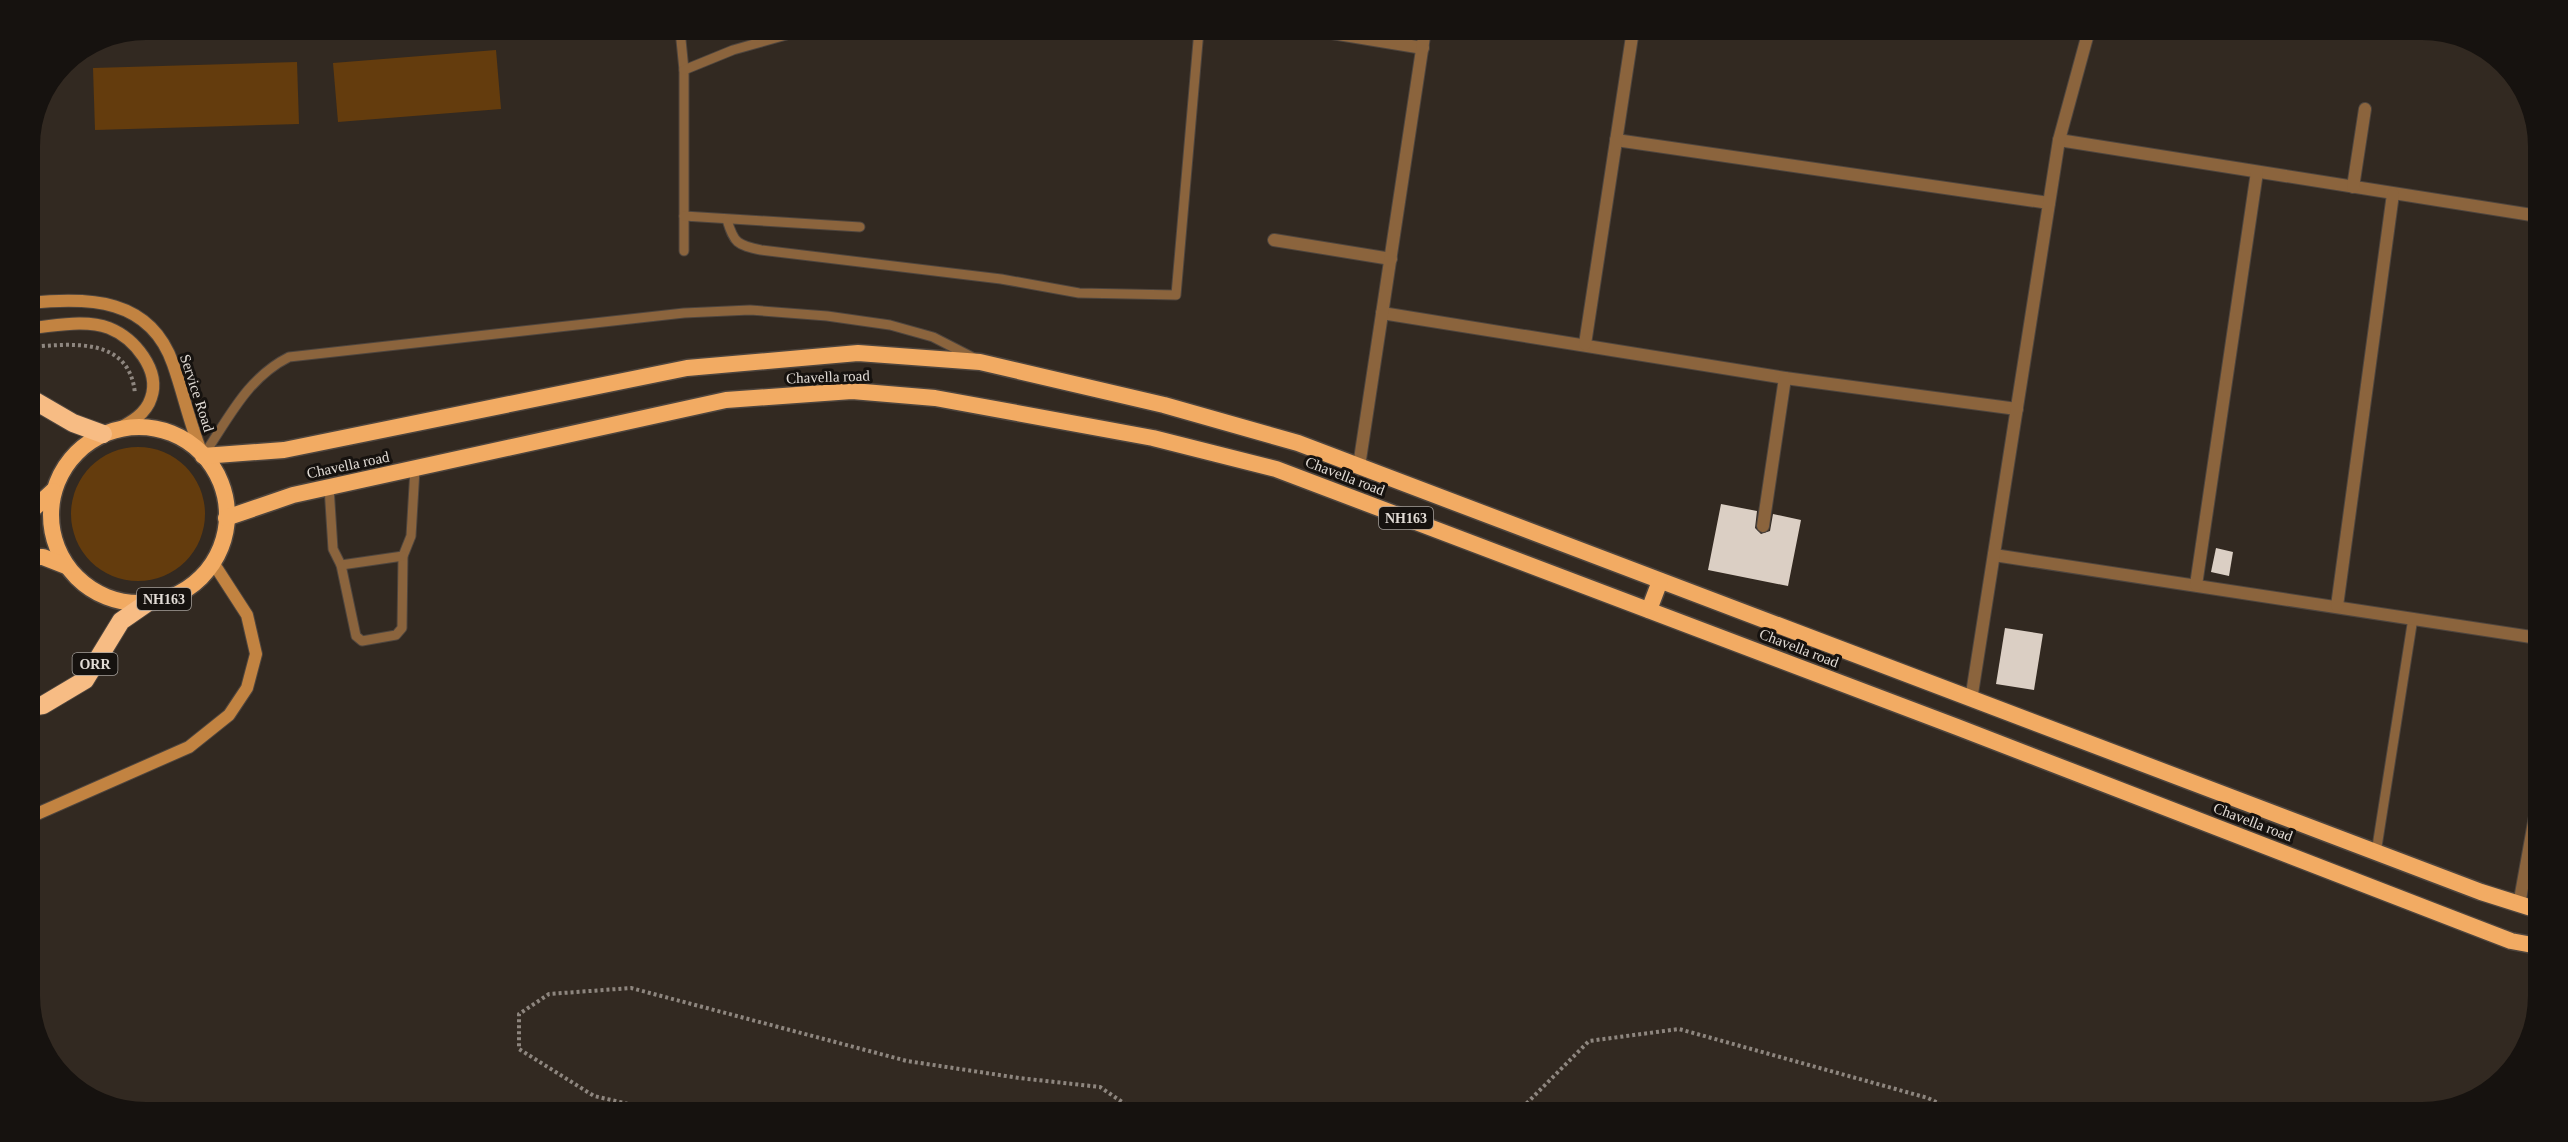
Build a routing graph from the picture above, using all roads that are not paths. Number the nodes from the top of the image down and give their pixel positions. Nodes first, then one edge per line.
1 (681, 40) edge
2 (768, 40) edge
3 (1198, 40) edge
4 (1375, 40) edge
5 (1424, 40) edge
6 (1631, 40) edge
7 (2086, 40) edge
8 (1423, 48) junction
9 (684, 70) junction
10 (2365, 109) dead end
11 (1616, 140) junction
12 (2059, 140) junction
13 (2257, 172) junction
14 (2353, 187) junction
15 (2393, 194) junction
16 (2049, 203) junction
17 (2527, 214) edge
18 (684, 216) junction
19 (727, 220) junction
20 (860, 227) dead end
21 (1274, 240) dead end
22 (684, 250) dead end
23 (1390, 259) junction
24 (41, 302) edge
25 (1382, 313) junction
26 (41, 327) edge
27 (1585, 344) junction
28 (980, 362) junction
29 (1785, 378) junction
30 (41, 404) edge
31 (2017, 409) junction
32 (110, 431) junction
33 (203, 456) junction
34 (1359, 466) junction
35 (415, 469) junction
36 (328, 488) junction
37 (53, 491) junction
38 (41, 502) edge
39 (226, 518) junction
40 (1763, 526) dead end
41 (1994, 555) junction
42 (403, 556) junction
43 (41, 557) edge
44 (214, 564) junction
45 (340, 565) junction
46 (66, 566) junction
47 (1660, 581) junction
48 (2196, 585) junction
49 (147, 603) junction
50 (2337, 606) junction
51 (1649, 610) junction
52 (2413, 618) junction
53 (2528, 636) edge
54 (1971, 700) junction
55 (41, 705) edge
56 (41, 812) edge
57 (2376, 853) junction
58 (2528, 856) edge
59 (2519, 905) junction
60 (2528, 907) edge
61 (2528, 944) edge

1 - 9 lane
2 - 9 lane
3 - 19 lane
4 - 8 street
5 - 8 street
6 - 11 street
7 - 12 street
8 - 23 street
9 - 18 lane
10 - 14 street
11 - 16 street
11 - 27 street
12 - 13 street
12 - 16 street
13 - 14 street
13 - 48 street
14 - 15 street
15 - 17 street
15 - 50 street
16 - 31 street
18 - 19 lane
18 - 22 lane
19 - 20 lane
21 - 23 street
23 - 25 street
24 - 33 main road, Service Road
25 - 27 street
25 - 34 street
26 - 32 main road
27 - 29 street
28 - 33 highway, Chavella road / NH163
28 - 33 lane
28 - 34 highway, Chavella road / NH163
29 - 31 street
29 - 40 street
30 - 32 highway
31 - 41 street
32 - 33 highway, NH163
32 - 37 highway, NH163
33 - 39 highway, NH163
34 - 47 highway, Chavella road / NH163
35 - 36 highway, Chavella road / NH163
35 - 42 lane
35 - 51 highway, Chavella road / NH163
36 - 39 highway, Chavella road / NH163
36 - 45 lane
37 - 38 highway, NH163
37 - 46 highway, NH163
39 - 44 highway, NH163
41 - 48 street
41 - 54 street
42 - 45 lane
42 - 45 lane
43 - 46 highway, NH163
44 - 49 highway, NH163
44 - 56 main road
46 - 49 highway, NH163
47 - 51 highway
47 - 54 highway, Chavella road / NH163
48 - 50 street
49 - 55 highway, ORR
50 - 52 street
51 - 61 highway, Chavella road / NH163
52 - 53 street
52 - 57 lane
54 - 57 highway, Chavella road / NH163
57 - 59 highway, Chavella road / NH163
58 - 59 street
59 - 60 highway, NH163

